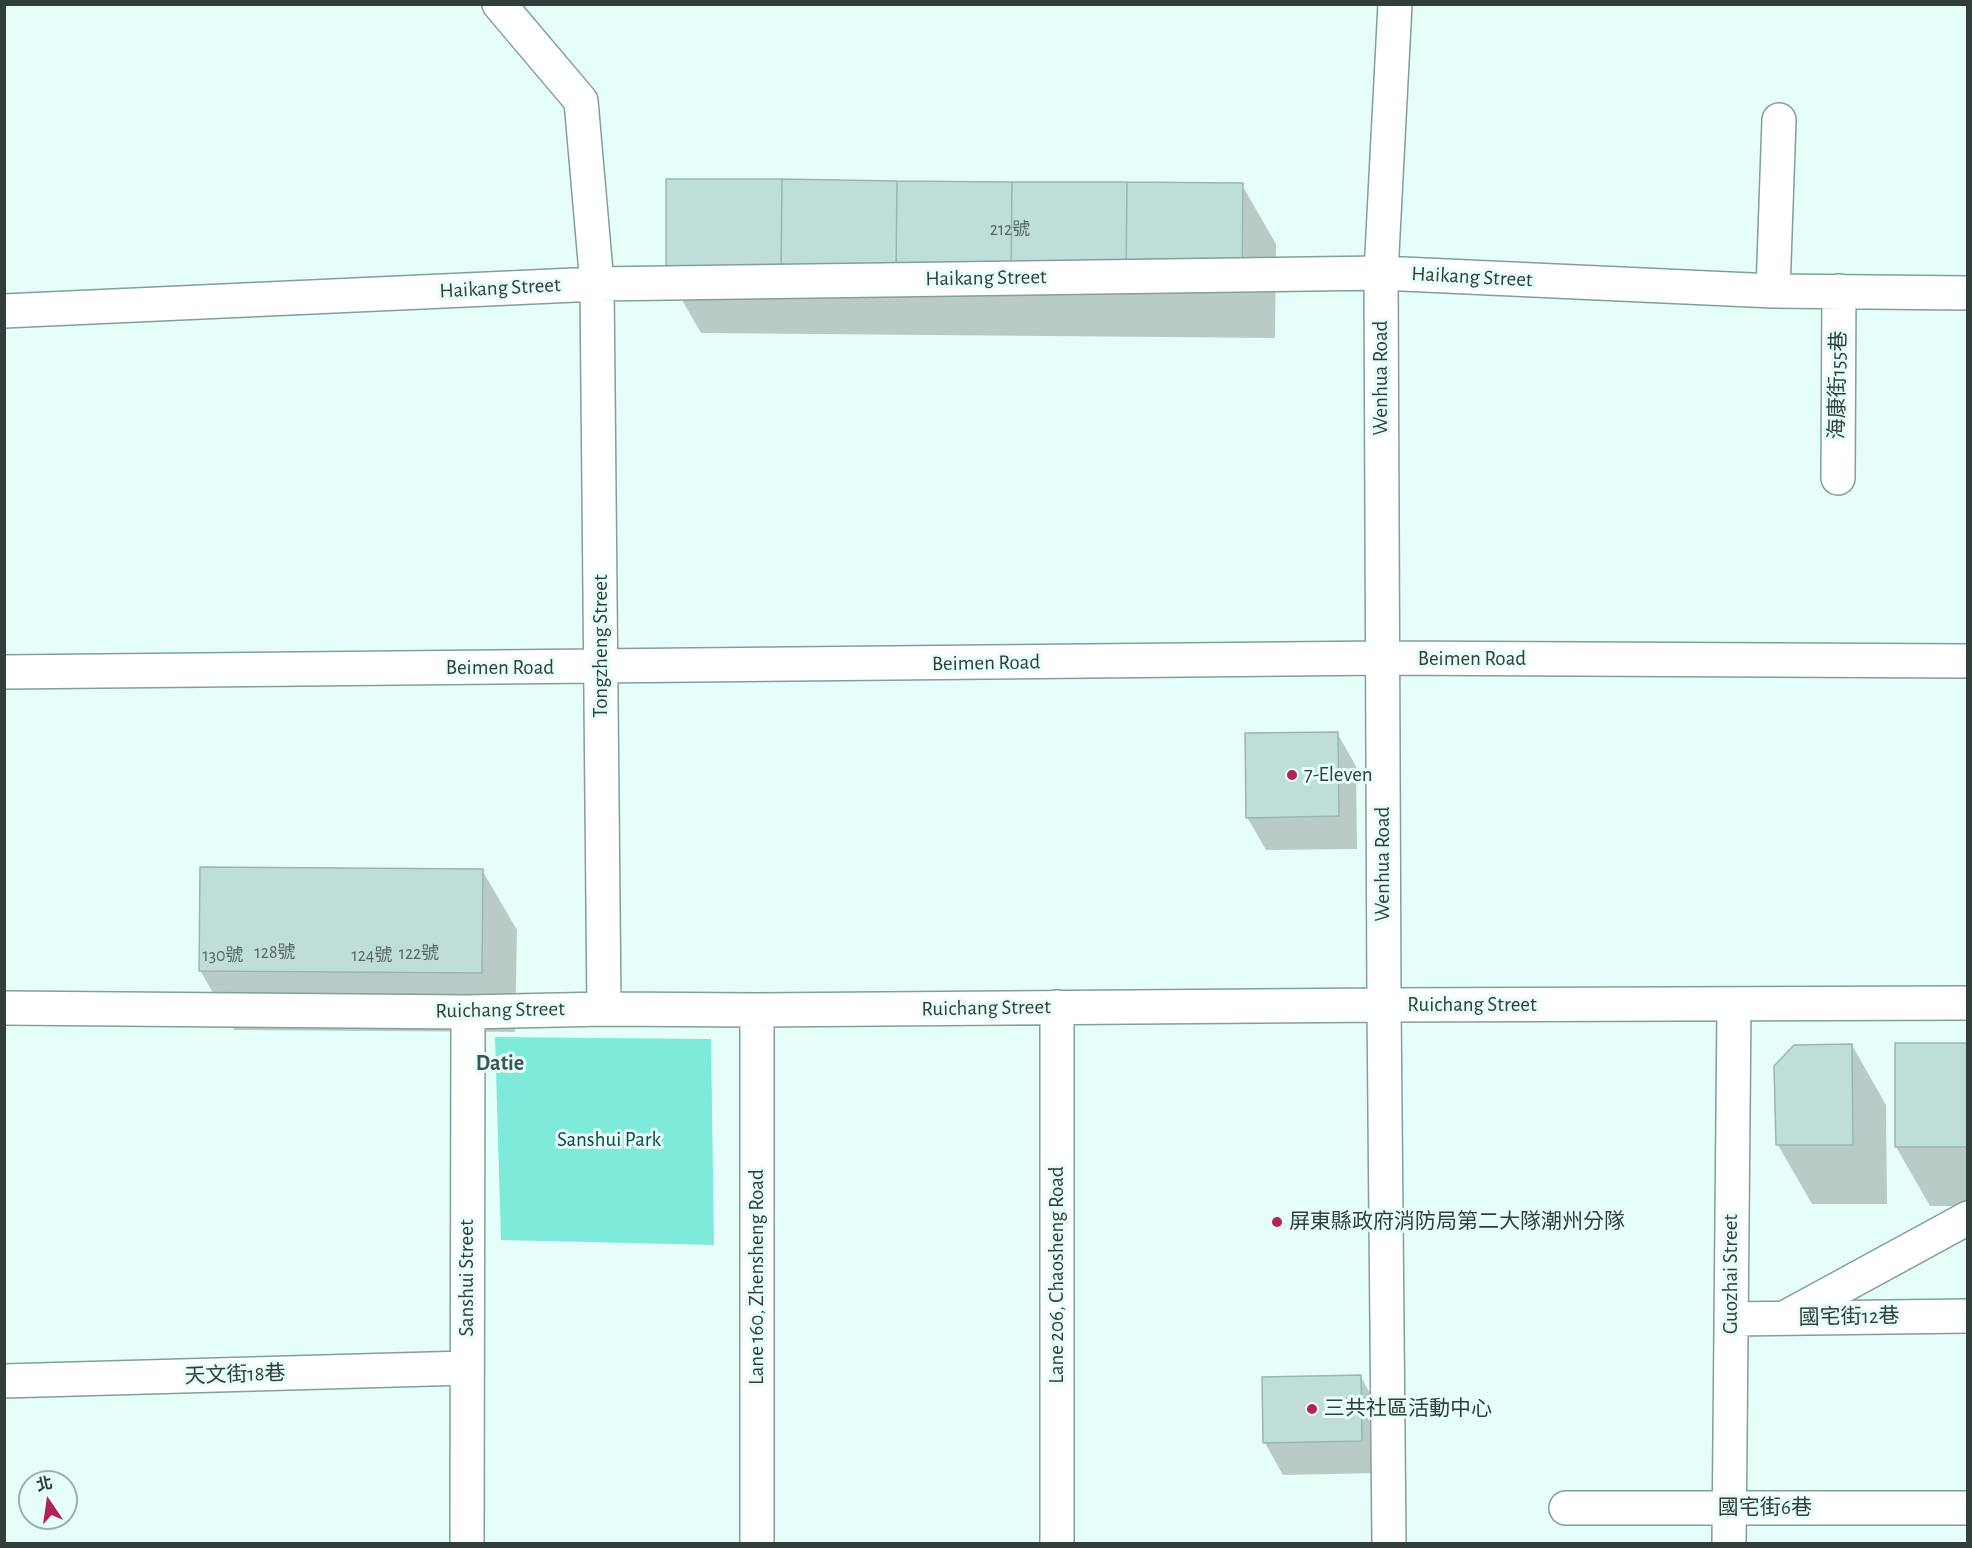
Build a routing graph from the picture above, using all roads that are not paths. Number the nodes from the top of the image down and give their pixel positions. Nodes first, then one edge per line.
1 (499, 4) edge
2 (1395, 4) edge
3 (1779, 120) dead end
4 (1381, 273) junction
5 (597, 284) junction
6 (1773, 291) junction
7 (1839, 291) junction
8 (1968, 293) edge
9 (4, 310) edge
10 (1838, 478) dead end
11 (1383, 658) junction
12 (1968, 661) edge
13 (601, 667) junction
14 (4, 672) edge
15 (1968, 1003) edge
16 (1384, 1005) junction
17 (1734, 1005) junction
18 (1057, 1007) junction
19 (4, 1008) edge
20 (604, 1009) junction
21 (757, 1010) junction
22 (468, 1012) junction
23 (1968, 1218) edge
24 (1968, 1316) edge
25 (1784, 1318) junction
26 (1731, 1319) junction
27 (466, 1368) junction
28 (4, 1382) edge
29 (1566, 1508) dead end
30 (1729, 1508) junction
31 (1964, 1508) dead end
32 (467, 1544) edge
33 (757, 1544) edge
34 (1057, 1544) edge
35 (1389, 1544) edge
36 (1729, 1544) edge

1 - 5 street, Tongzheng Street
2 - 4 street, Wenhua Road
3 - 6 street
4 - 5 street, Haikang Street
4 - 6 street, Haikang Street
4 - 11 street, Wenhua Road
5 - 9 street, Haikang Street
5 - 13 street, Tongzheng Street
6 - 7 street, Haikang Street
7 - 8 street, Haikang Street
7 - 10 street, 海康街155巷
11 - 12 street, Beimen Road
11 - 13 street, Beimen Road
11 - 16 street, Wenhua Road
13 - 14 street, Beimen Road
13 - 20 street, Tongzheng Street
15 - 17 street, Ruichang Street
16 - 17 street, Ruichang Street
16 - 18 street, Ruichang Street
16 - 35 street, Wenhua Road
17 - 26 street, Guozhai Street
18 - 21 street, Ruichang Street
18 - 34 street, Lane 206, Chaosheng Road
19 - 22 street, Ruichang Street
20 - 21 street, Ruichang Street
20 - 22 street, Ruichang Street
21 - 33 street, Lane 160, Zhensheng Road
22 - 27 street, Sanshui Street
23 - 25 street
24 - 25 street, 國宅街12巷
25 - 26 street, 國宅街12巷
26 - 30 street, Guozhai Street
27 - 28 street, 天文街18巷
27 - 32 street, Sanshui Street
29 - 30 street, 國宅街6巷
30 - 31 street, 國宅街6巷
30 - 36 street, Guozhai Street

